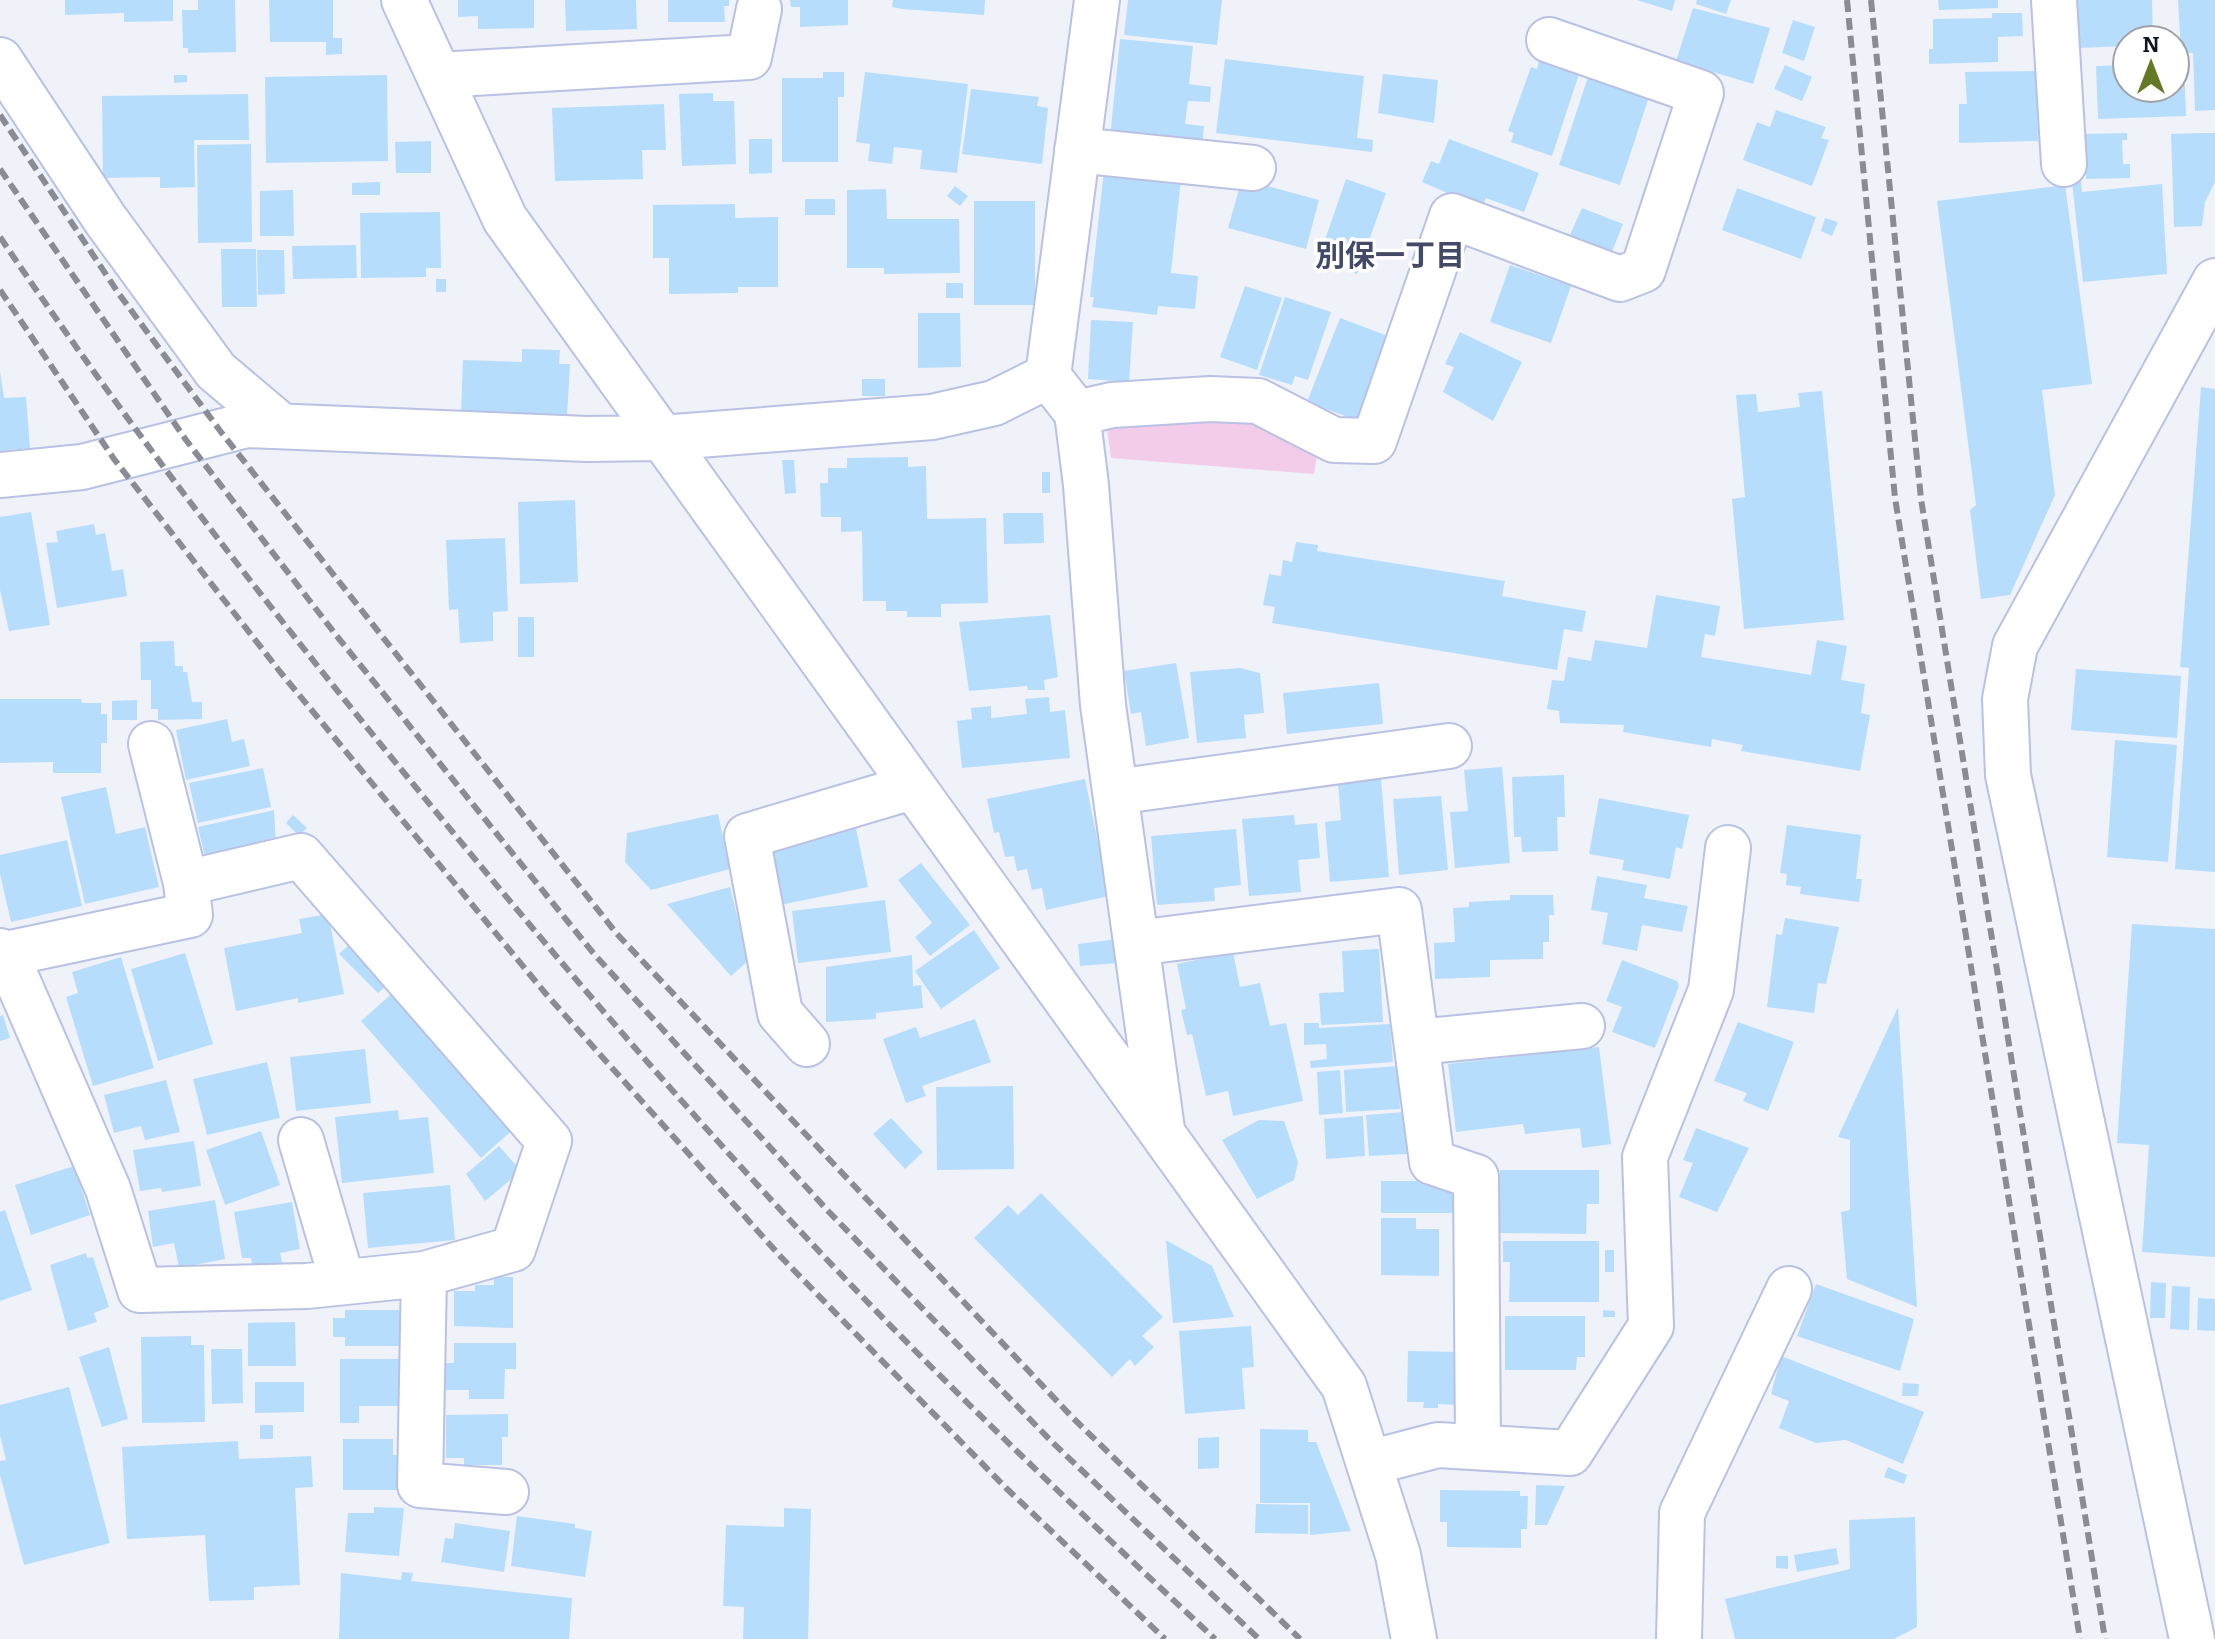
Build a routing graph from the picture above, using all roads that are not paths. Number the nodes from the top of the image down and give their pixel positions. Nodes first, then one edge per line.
1 (404, 0) edge
2 (1097, 0) edge
3 (2054, 0) edge
4 (759, 9) dead end
5 (1549, 40) dead end
6 (0, 60) edge
7 (439, 75) junction
8 (1077, 150) junction
9 (2064, 164) dead end
10 (1253, 168) dead end
11 (2215, 281) edge
12 (1048, 376) junction
13 (1077, 413) junction
14 (280, 425) junction
15 (661, 438) junction
16 (0, 475) edge
17 (1429, 737) dead end
18 (151, 744) dead end
19 (912, 787) junction
20 (1115, 792) junction
21 (1728, 848) dead end
22 (186, 883) junction
23 (1136, 943) junction
24 (3, 952) edge
25 (1582, 1026) dead end
26 (1417, 1042) junction
27 (807, 1044) dead end
28 (1163, 1135) junction
29 (301, 1140) dead end
30 (424, 1274) junction
31 (342, 1280) junction
32 (1789, 1289) dead end
33 (1478, 1447) junction
34 (1369, 1463) junction
35 (506, 1492) dead end
36 (1414, 1639) edge
37 (1679, 1639) edge
38 (2192, 1639) edge

1 - 7 street
2 - 8 street
3 - 9 street
4 - 7 street
5 - 13 street
6 - 14 street
7 - 15 street
8 - 10 street
8 - 12 street
11 - 38 street
12 - 13 street
12 - 15 street
13 - 20 street
14 - 15 street
14 - 16 street
15 - 19 street
17 - 20 street
18 - 22 street
19 - 27 street
19 - 28 street
20 - 23 street
21 - 33 street
22 - 24 street
22 - 30 street
23 - 26 street
23 - 28 street
24 - 31 street
25 - 26 street
26 - 33 street
28 - 34 street
29 - 31 street
30 - 31 street
30 - 35 street
32 - 37 street
33 - 34 street
34 - 36 street

